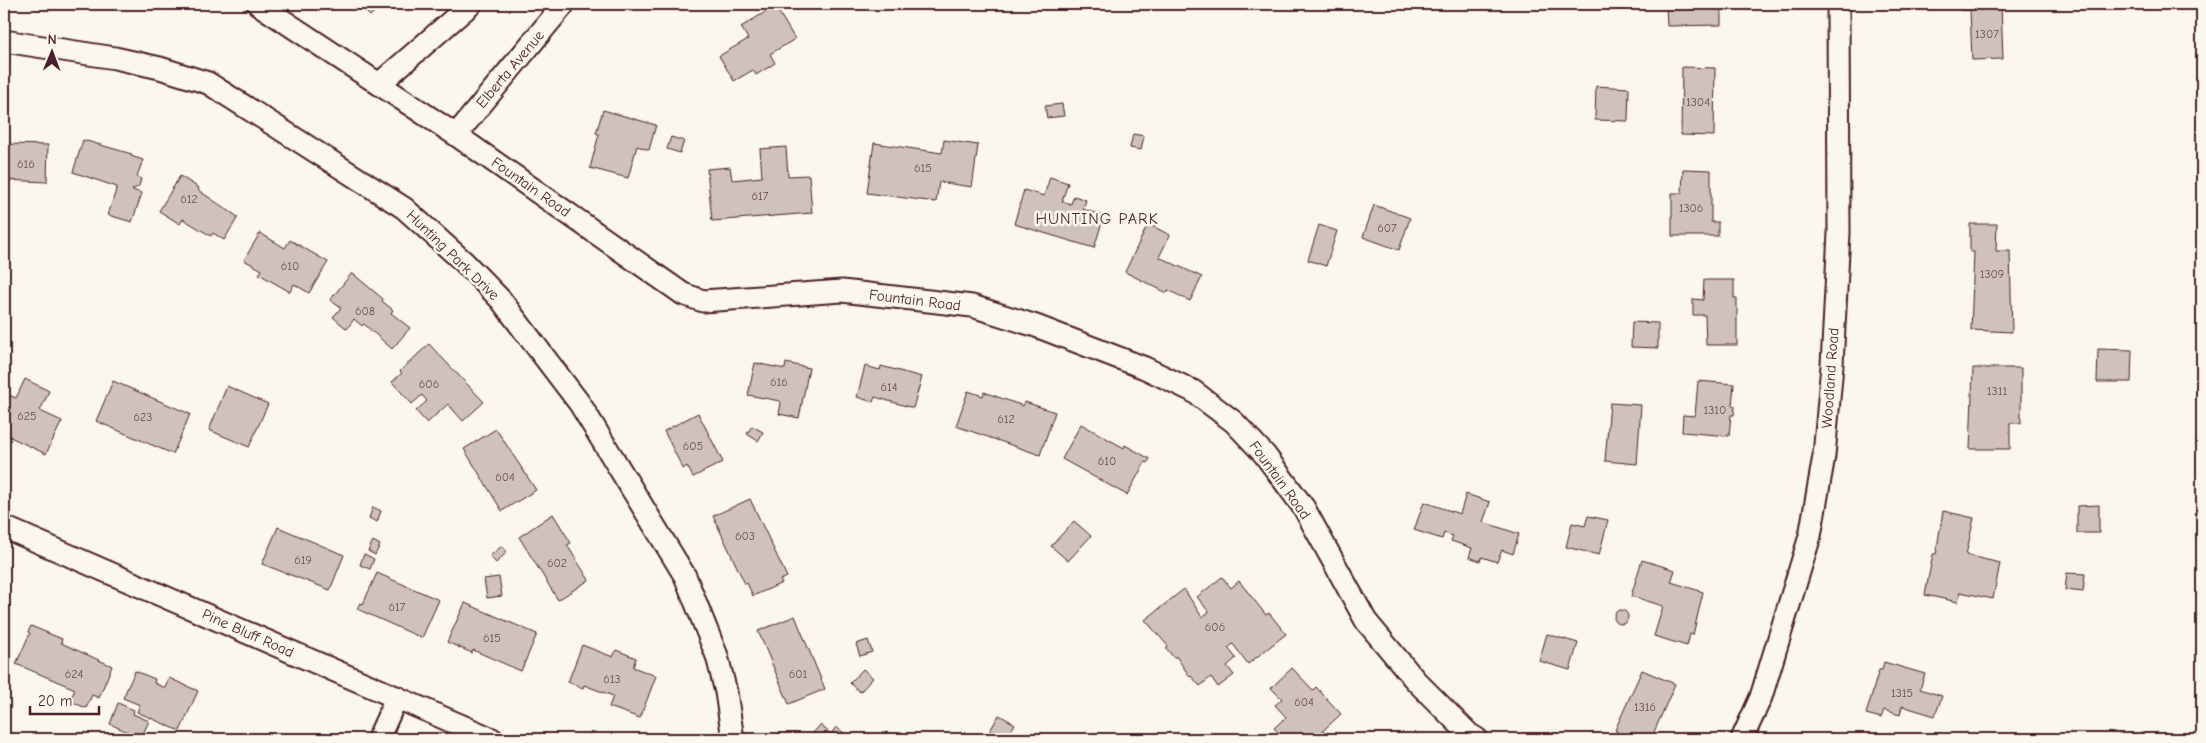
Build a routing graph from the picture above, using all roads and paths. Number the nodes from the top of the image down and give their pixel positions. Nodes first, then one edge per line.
1 (258, 4) edge
2 (471, 4) edge
3 (564, 4) edge
4 (1838, 4) edge
5 (4, 42) edge
6 (379, 84) junction
7 (456, 135) junction
8 (4, 526) edge
9 (396, 697) junction
10 (378, 739) edge
11 (492, 739) edge
12 (733, 739) edge
13 (1477, 739) edge
14 (1742, 739) edge

1 - 6 street, Fountain Road
2 - 6 street
3 - 7 street, Elberta Avenue
4 - 14 street, Woodland Road
5 - 12 street, Hunting Park Drive
6 - 7 street, Fountain Road
7 - 13 street, Fountain Road
8 - 9 street, Pine Bluff Road
9 - 10 street
9 - 11 street, Pine Bluff Road

